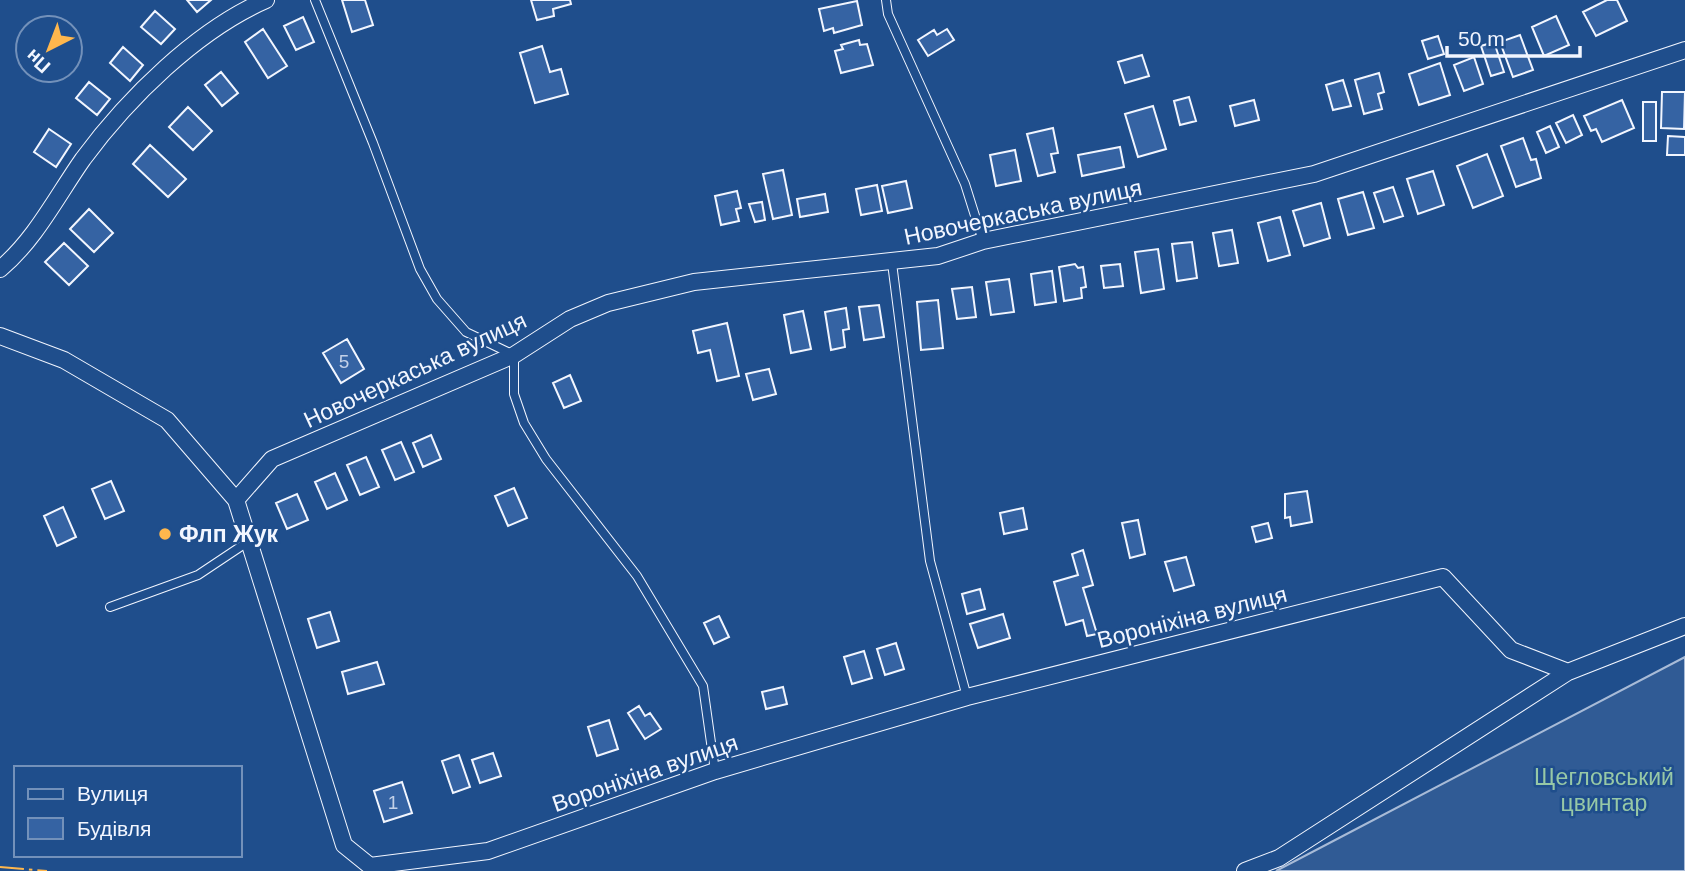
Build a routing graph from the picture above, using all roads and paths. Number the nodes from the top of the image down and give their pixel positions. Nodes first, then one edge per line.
1 (266, 0) edge
2 (315, 0) edge
3 (886, 0) edge
4 (1685, 50) edge
5 (983, 242) junction
6 (892, 262) junction
7 (0, 269) edge
8 (0, 336) edge
9 (514, 355) junction
10 (236, 499) junction
11 (249, 541) junction
12 (110, 607) dead end
13 (1685, 626) edge
14 (1568, 672) junction
15 (967, 697) junction
16 (715, 771) junction
17 (1245, 871) edge

1 - 7 street
2 - 9 lane
3 - 5 lane
4 - 5 street, Новочеркаська вулиця
5 - 6 street, Новочеркаська вулиця
6 - 9 street, Новочеркаська вулиця
6 - 15 lane
8 - 10 street, Вороніхіна вулиця
9 - 10 street, Новочеркаська вулиця
9 - 16 lane
10 - 11 street, Вороніхіна вулиця
11 - 12 lane
11 - 16 street, Вороніхіна вулиця
13 - 14 street
14 - 15 street, Вороніхіна вулиця
14 - 17 street
15 - 16 street, Вороніхіна вулиця

